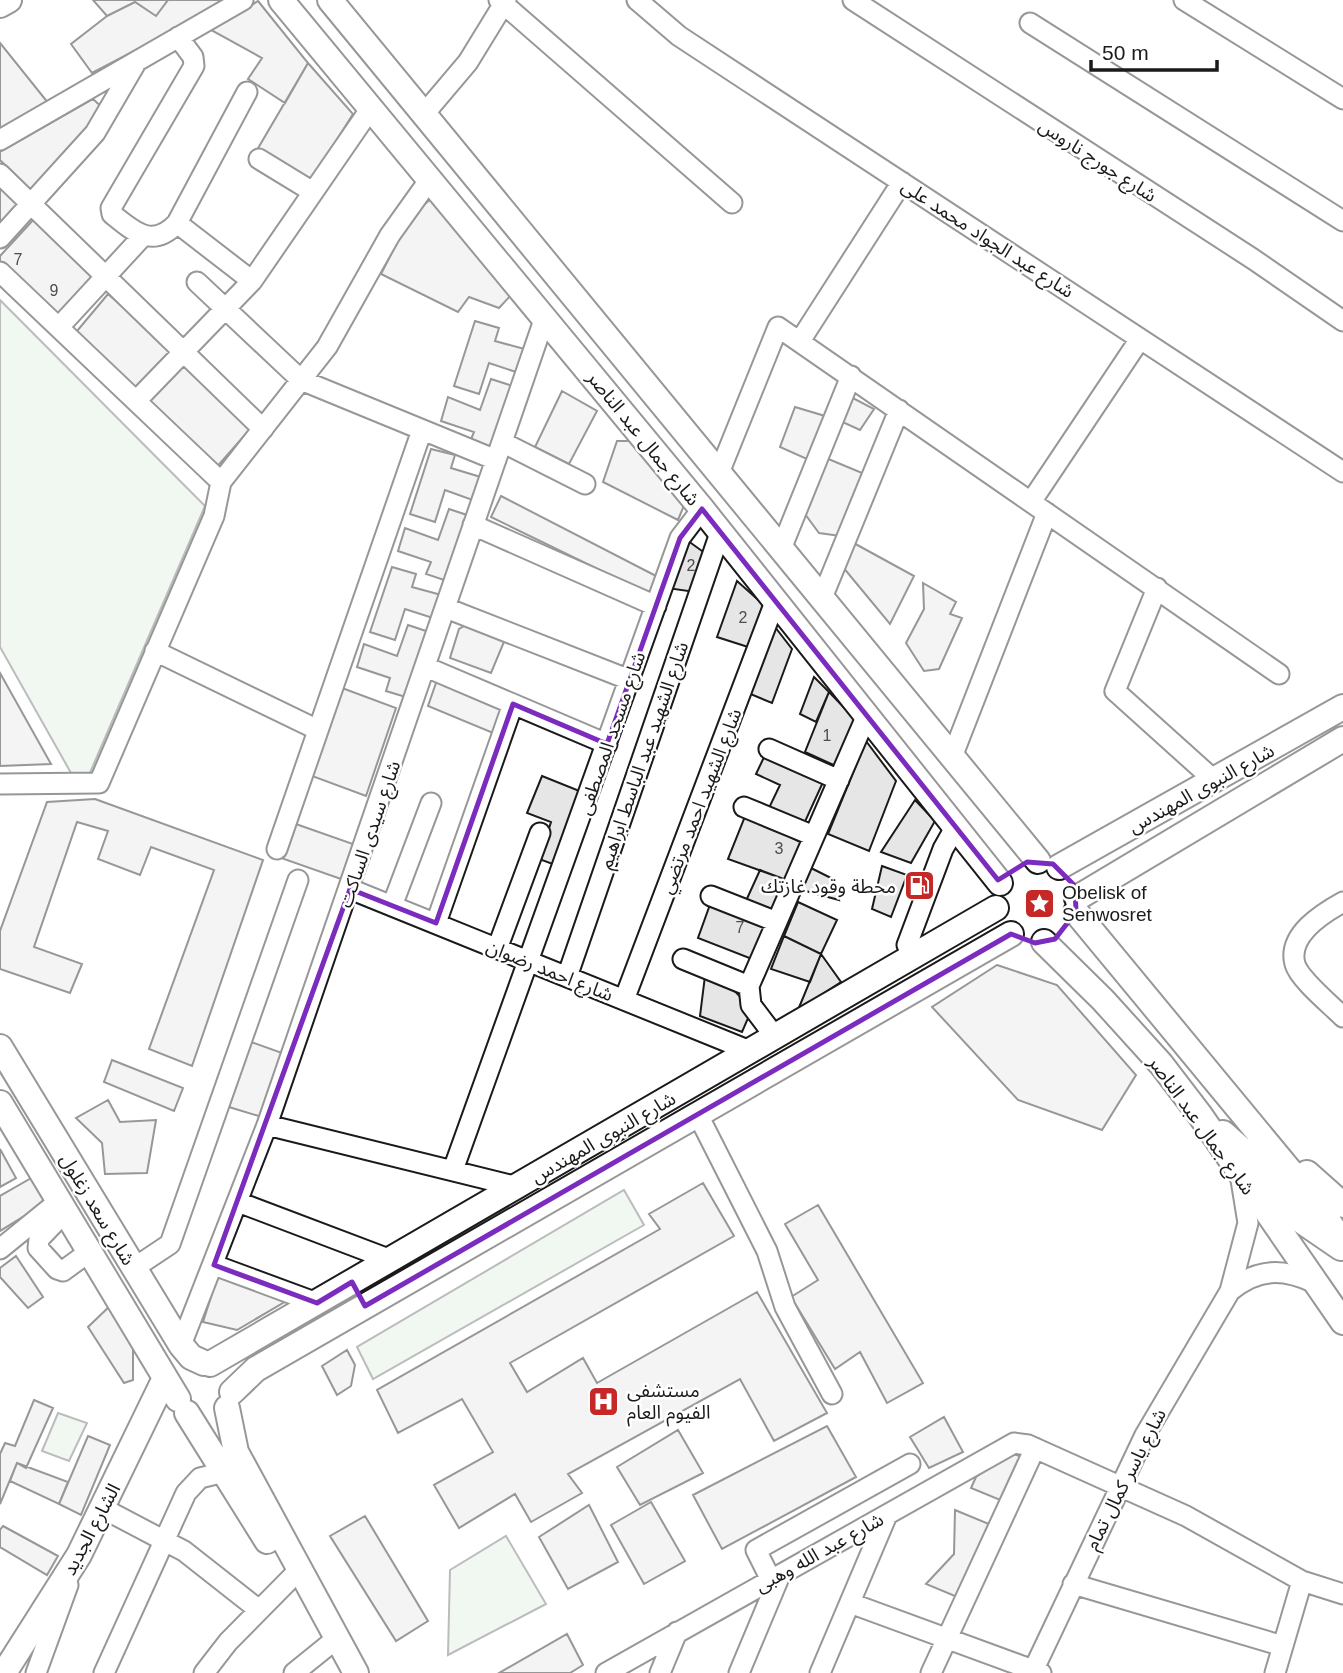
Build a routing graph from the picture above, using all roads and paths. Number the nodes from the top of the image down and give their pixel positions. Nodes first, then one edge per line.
1 (9, 0) edge
2 (243, 0) edge
3 (281, 0) edge
4 (330, 0) edge
5 (637, 0) edge
6 (853, 0) edge
7 (1184, 0) edge
8 (503, 1) edge
9 (0, 5) edge
10 (1030, 23) dead end
11 (178, 37) junction
12 (137, 61) junction
13 (247, 92) dead end
14 (1343, 99) edge
15 (371, 108) junction
16 (424, 114) junction
17 (0, 140) edge
18 (259, 159) dead end
19 (0, 174) edge
20 (430, 179) junction
21 (902, 182) junction
22 (313, 192) junction
23 (732, 203) dead end
24 (31, 204) junction
25 (1343, 221) edge
26 (177, 223) junction
27 (142, 237) junction
28 (0, 238) edge
29 (0, 272) edge
30 (107, 276) junction
31 (252, 281) junction
32 (197, 282) dead end
33 (226, 310) junction
34 (545, 317) junction
35 (1343, 321) edge
36 (59, 327) junction
37 (1140, 339) junction
38 (800, 341) junction
39 (186, 350) junction
40 (851, 376) junction
41 (301, 380) junction
42 (136, 401) junction
43 (899, 410) junction
44 (263, 429) junction
45 (422, 430) junction
46 (499, 451) junction
47 (1343, 472) edge
48 (719, 473) junction
49 (221, 482) junction
50 (585, 484) dead end
51 (1031, 502) junction
52 (702, 509) junction
53 (1047, 513) junction
54 (473, 526) junction
55 (720, 533) junction
56 (781, 549) junction
57 (1157, 588) junction
58 (822, 598) junction
59 (775, 602) junction
60 (656, 606) junction
61 (446, 608) junction
62 (155, 651) junction
63 (426, 667) junction
64 (1279, 674) dead end
65 (630, 680) junction
66 (513, 704) junction
67 (1343, 707) edge
68 (866, 718) junction
69 (318, 730) junction
70 (1343, 739) edge
71 (607, 744) junction
72 (769, 750) dead end
73 (952, 757) junction
74 (839, 780) junction
75 (1215, 781) junction
76 (0, 784) edge
77 (431, 803) dead end
78 (744, 807) dead end
79 (956, 826) junction
80 (541, 833) dead end
81 (814, 836) junction
82 (277, 849) dead end
83 (1049, 864) junction
84 (298, 880) dead end
85 (1000, 883) junction
86 (350, 889) junction
87 (711, 896) dead end
88 (1343, 902) edge
89 (1077, 905) junction
90 (391, 906) junction
91 (996, 908) junction
92 (776, 922) junction
93 (436, 923) junction
94 (1011, 934) junction
95 (1044, 942) junction
96 (497, 948) junction
97 (914, 957) junction
98 (683, 959) dead end
99 (530, 962) junction
100 (566, 977) junction
101 (749, 986) junction
102 (624, 1000) junction
103 (1343, 1017) edge
104 (776, 1038) junction
105 (1185, 1044) junction
106 (0, 1047) edge
107 (750, 1051) junction
108 (1161, 1064) junction
109 (687, 1089) junction
110 (28, 1092) junction
111 (1, 1106) edge
112 (698, 1115) junction
113 (1200, 1115) junction
114 (1251, 1124) junction
115 (267, 1125) junction
116 (453, 1170) junction
117 (1240, 1177) junction
118 (518, 1187) junction
119 (238, 1202) junction
120 (1343, 1205) edge
121 (62, 1206) junction
122 (1343, 1243) edge
123 (1343, 1248) edge
124 (0, 1249) edge
125 (89, 1252) junction
126 (387, 1263) junction
127 (214, 1265) junction
128 (134, 1268) junction
129 (352, 1282) junction
130 (1315, 1283) junction
131 (397, 1288) junction
132 (1230, 1291) junction
133 (317, 1303) junction
134 (365, 1306) junction
135 (1343, 1322) edge
136 (181, 1345) junction
137 (207, 1363) junction
138 (832, 1394) dead end
139 (178, 1399) junction
140 (229, 1400) junction
141 (1035, 1448) junction
142 (910, 1464) dead end
143 (224, 1472) junction
144 (1120, 1485) junction
145 (104, 1509) junction
146 (887, 1515) junction
147 (165, 1539) junction
148 (79, 1555) junction
149 (297, 1564) junction
150 (776, 1577) junction
151 (1302, 1581) junction
152 (1073, 1584) junction
153 (1343, 1594) edge
154 (850, 1603) junction
155 (259, 1610) junction
156 (677, 1632) junction
157 (336, 1639) junction
158 (947, 1639) junction
159 (1283, 1646) junction
160 (1035, 1672) edge
161 (4, 1673) edge
162 (36, 1673) edge
163 (104, 1673) edge
164 (204, 1673) edge
165 (294, 1673) edge
166 (356, 1673) edge
167 (606, 1673) edge
168 (660, 1673) edge
169 (739, 1673) edge
170 (820, 1673) edge
171 (931, 1673) edge
172 (1275, 1673) edge

1 - 9 main road
2 - 11 street
3 - 15 main road, شارع جمال عبد الناصر
4 - 16 main road, شارع جمال عبد الناصر
5 - 21 street, شارع عبد الجواد محمد على
6 - 35 street, شارع جورج ناروس
7 - 14 street
8 - 16 street
8 - 23 street
10 - 25 street
11 - 12 street
11 - 27 street
12 - 17 street
12 - 24 street
13 - 26 street
15 - 20 main road, شارع جمال عبد الناصر
15 - 22 street
16 - 48 main road, شارع جمال عبد الناصر
18 - 22 street
19 - 24 street
20 - 34 main road, شارع جمال عبد الناصر
20 - 41 street
21 - 37 street, شارع عبد الجواد محمد على
21 - 38 street
22 - 31 street
24 - 28 street
24 - 30 street
26 - 27 street
26 - 31 street
27 - 30 street
29 - 36 street
30 - 36 street
30 - 39 street
31 - 33 street
32 - 33 street
33 - 39 street
33 - 41 street
34 - 46 street, شارع سيدى الساكت
34 - 52 main road, شارع جمال عبد الناصر
36 - 42 street
37 - 47 street, شارع عبد الجواد محمد على
37 - 51 street
38 - 40 street
38 - 48 street
39 - 42 street
39 - 44 street
40 - 43 street
40 - 56 street
41 - 44 street
41 - 45 street
42 - 49 street
43 - 51 street
43 - 58 street
44 - 49 street
45 - 46 street
45 - 69 street
46 - 50 street
46 - 54 street, شارع سيدى الساكت
48 - 56 main road, شارع جمال عبد الناصر
49 - 62 street
51 - 53 street
52 - 55 main road, شارع جمال عبد الناصر
52 - 60 street, شارع مسجد المصطفى
53 - 57 street
53 - 73 street
54 - 60 street
54 - 61 street, شارع سيدى الساكت
55 - 59 main road, شارع جمال عبد الناصر
55 - 100 street, شارع الشهيد عبد الباسط ابراهيم
56 - 58 main road, شارع جمال عبد الناصر
57 - 64 street
57 - 75 street
58 - 73 main road, شارع جمال عبد الناصر
59 - 68 main road, شارع جمال عبد الناصر
59 - 102 street, شارع الشهيد احمد مرتضي
60 - 65 street, شارع مسجد المصطفى
61 - 63 street, شارع سيدى الساكت
61 - 65 street
62 - 69 street
62 - 76 street
63 - 66 street
63 - 86 street, شارع سيدى الساكت
65 - 71 street, شارع مسجد المصطفى
66 - 71 street
66 - 93 street
67 - 75 main road, شارع النبوى المهندس
68 - 74 street
68 - 79 main road, شارع جمال عبد الناصر
69 - 82 street
70 - 89 main road, شارع النبوى المهندس
71 - 99 street, شارع مسجد المصطفى
72 - 74 street
73 - 83 main road, شارع جمال عبد الناصر
74 - 81 street
75 - 83 main road, شارع النبوى المهندس
77 - 90 street
78 - 81 street
79 - 85 main road, شارع جمال عبد الناصر
79 - 97 street
80 - 96 street
81 - 92 street
83 - 85 main road
83 - 89 main road
84 - 128 street
85 - 91 main road
86 - 90 street, شارع احمد رضوان
86 - 115 street, شارع سيدى الساكت
87 - 92 street
88 - 103 street
89 - 95 main road
89 - 105 main road, شارع جمال عبد الناصر
90 - 93 street, شارع احمد رضوان
91 - 94 main road
91 - 97 main road, شارع النبوى المهندس
92 - 101 street
93 - 96 street, شارع احمد رضوان
94 - 95 main road
94 - 112 main road, شارع النبوى المهندس
95 - 108 main road, شارع جمال عبد الناصر
96 - 99 street, شارع احمد رضوان
97 - 104 main road, شارع النبوى المهندس
98 - 101 street
99 - 100 street, شارع احمد رضوان
99 - 116 street, شارع مسجد المصطفى
100 - 102 street, شارع احمد رضوان
101 - 104 street
102 - 107 street, شارع احمد رضوان
104 - 107 main road, شارع النبوى المهندس
105 - 108 main road
105 - 114 main road, شارع جمال عبد الناصر
106 - 110 main road, شارع سعد زغلول
107 - 109 main road, شارع النبوى المهندس
108 - 113 main road, شارع جمال عبد الناصر
109 - 112 main road
109 - 118 main road, شارع النبوى المهندس
110 - 111 main road
110 - 128 main road, شارع سعد زغلول
111 - 121 main road, شارع سعد زغلول
112 - 131 main road, شارع النبوى المهندس
112 - 138 street
113 - 117 main road, شارع جمال عبد الناصر
113 - 123 main road
114 - 120 main road
114 - 122 main road, شارع جمال عبد الناصر
115 - 116 street
115 - 119 street, شارع سيدى الساكت
116 - 118 street
117 - 130 main road, شارع جمال عبد الناصر
117 - 132 street, شارع ياسر كمال تمام
118 - 126 main road, شارع النبوى المهندس
119 - 126 street
119 - 127 street, شارع سيدى الساكت
121 - 124 street
121 - 125 main road, شارع سعد زغلول
121 - 125 street
125 - 139 main road, شارع سعد زغلول
126 - 129 main road, شارع النبوى المهندس
126 - 131 main road
127 - 133 street
127 - 136 street, شارع سيدى الساكت
128 - 136 main road, شارع سعد زغلول
129 - 133 main road, شارع النبوى المهندس
129 - 134 main road
130 - 132 street, شارع ياسر كمال تمام
130 - 135 main road, شارع جمال عبد الناصر
131 - 134 main road, شارع النبوى المهندس
132 - 144 street, شارع ياسر كمال تمام
133 - 137 main road, شارع النبوى المهندس
134 - 140 main road, شارع النبوى المهندس
136 - 137 main road, شارع سعد زغلول
137 - 139 main road
137 - 140 main road
139 - 140 main road
139 - 143 main road, شارع سعد زغلول
139 - 145 main road, الشارع الجديد
140 - 149 main road, شارع سعد زغلول
141 - 144 street
141 - 146 street, شارع عبد الله وهبى
141 - 158 street
142 - 150 street
143 - 147 street
143 - 149 main road, شارع سعد زغلول
144 - 151 street
144 - 152 street, شارع ياسر كمال تمام
145 - 147 street
145 - 148 main road, الشارع الجديد
146 - 150 street, شارع عبد الله وهبى
146 - 154 street
147 - 155 street
147 - 163 street
148 - 161 main road, الشارع الجديد
148 - 162 street
149 - 155 street
149 - 157 main road, شارع سعد زغلول
150 - 156 street, شارع عبد الله وهبى
150 - 169 street
151 - 153 street
151 - 159 street
152 - 159 street
152 - 160 street, شارع ياسر كمال تمام
154 - 158 street
154 - 170 street
155 - 164 street
156 - 167 street, شارع عبد الله وهبى
156 - 168 street
157 - 165 street
157 - 166 main road, شارع سعد زغلول
158 - 160 street
158 - 171 street
159 - 172 street

